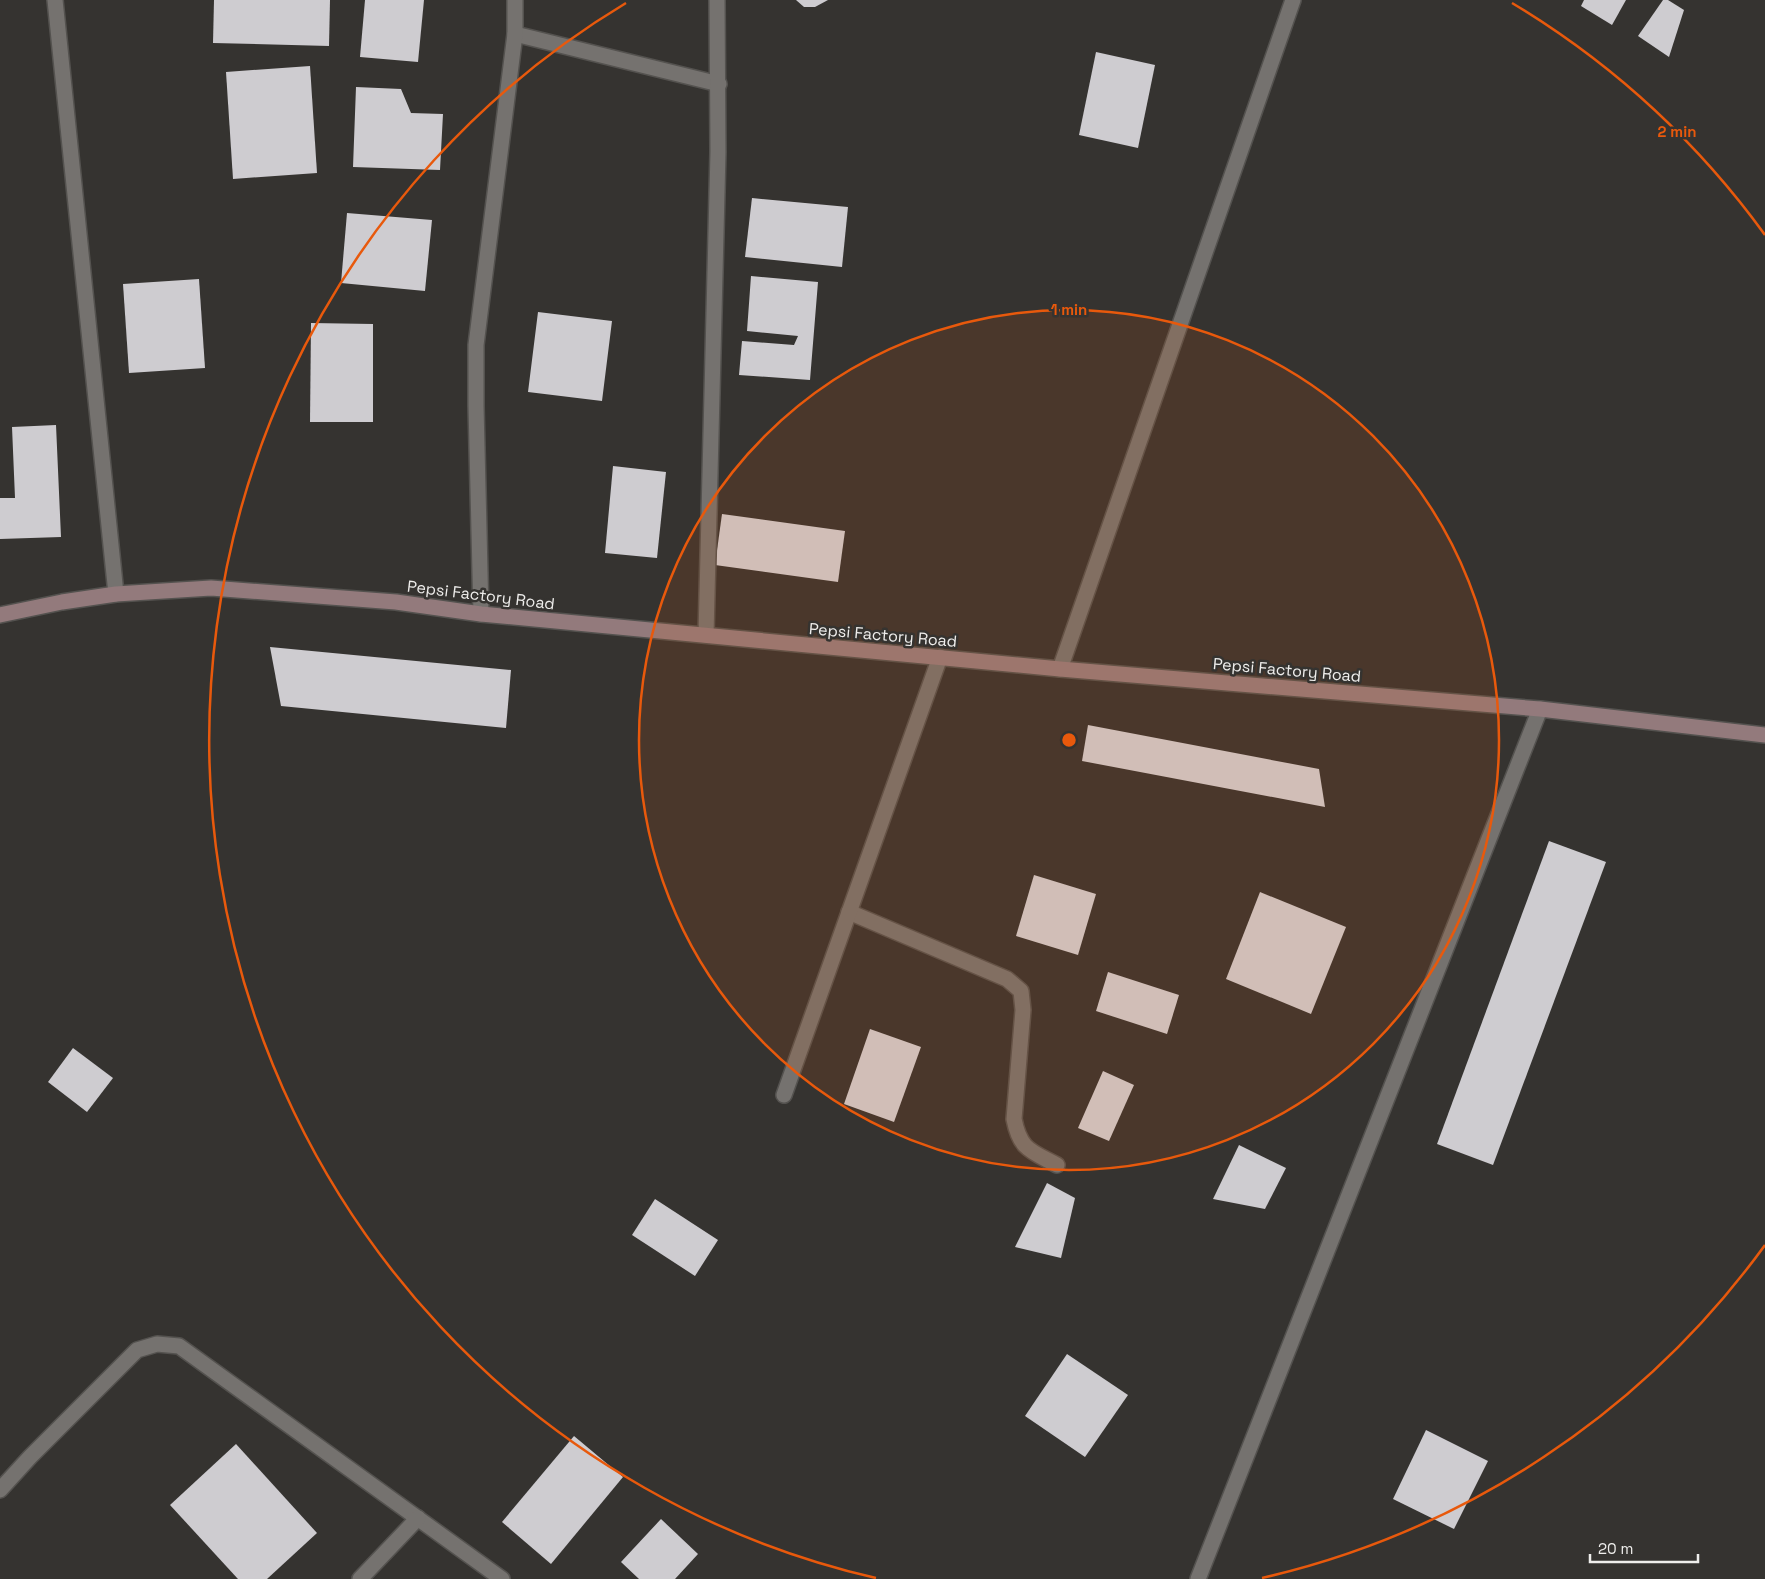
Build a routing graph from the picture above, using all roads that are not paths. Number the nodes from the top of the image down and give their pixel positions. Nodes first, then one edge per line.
1 (56, 0) edge
2 (515, 0) edge
3 (717, 0) edge
4 (1293, 0) edge
5 (516, 34) junction
6 (719, 84) junction
7 (116, 594) junction
8 (482, 614) junction
9 (0, 616) edge
10 (706, 636) junction
11 (940, 658) junction
12 (1060, 669) junction
13 (1540, 709) junction
14 (1765, 734) edge
15 (849, 912) junction
16 (784, 1095) dead end
17 (1057, 1165) dead end
18 (0, 1490) edge
19 (418, 1518) junction
20 (360, 1579) edge
21 (502, 1579) edge
22 (1198, 1579) edge

1 - 7 street
2 - 5 street
3 - 6 street
4 - 12 street
5 - 6 street
5 - 8 street
6 - 10 street
7 - 8 main road, Pepsi Factory Road
7 - 9 main road, Pepsi Factory Road
8 - 10 main road, Pepsi Factory Road
10 - 11 main road, Pepsi Factory Road
11 - 12 main road, Pepsi Factory Road
11 - 15 street
12 - 13 main road, Pepsi Factory Road
13 - 14 main road, Pepsi Factory Road
13 - 22 street
15 - 16 street
15 - 17 street
18 - 19 street
19 - 20 street
19 - 21 street

